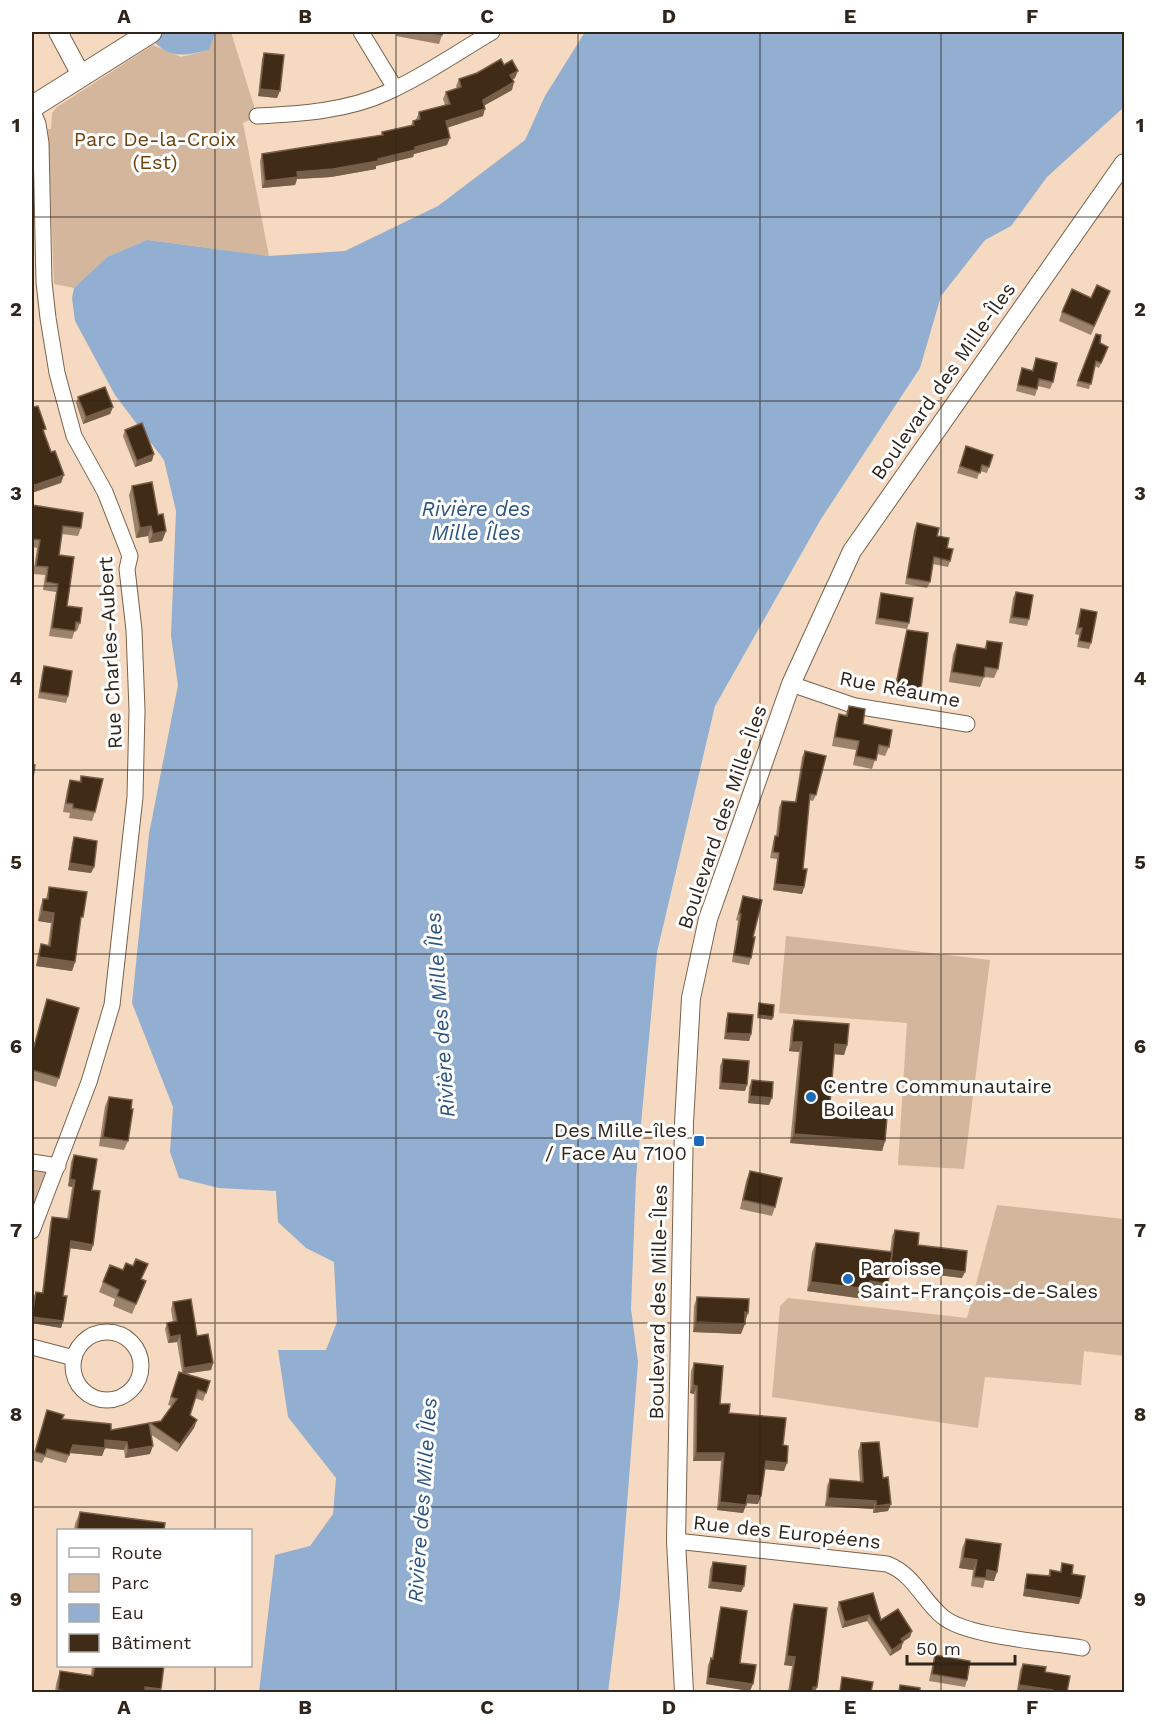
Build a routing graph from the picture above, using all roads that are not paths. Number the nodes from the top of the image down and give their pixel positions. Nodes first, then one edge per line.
1 (58, 32) edge
2 (151, 32) edge
3 (361, 32) edge
4 (492, 32) edge
5 (81, 75) junction
6 (394, 88) junction
7 (32, 108) edge
8 (257, 116) dead end
9 (1125, 163) edge
10 (791, 684) junction
11 (967, 724) dead end
12 (32, 1162) edge
13 (58, 1166) junction
14 (32, 1231) edge
15 (32, 1347) edge
16 (74, 1358) junction
17 (676, 1541) junction
18 (1082, 1648) dead end
19 (684, 1692) edge

1 - 5 street
2 - 5 main road
3 - 6 street
4 - 6 street
5 - 7 main road
6 - 8 street
7 - 13 street, Rue Charles-Aubert
9 - 10 street, Boulevard des Mille-Îles
10 - 11 street, Rue Réaume
10 - 17 street, Boulevard des Mille-Îles
12 - 13 street
13 - 14 street, Rue Charles-Aubert
15 - 16 street
16 - 16 street
17 - 18 street, Rue des Européens
17 - 19 street, Boulevard des Mille-Îles

